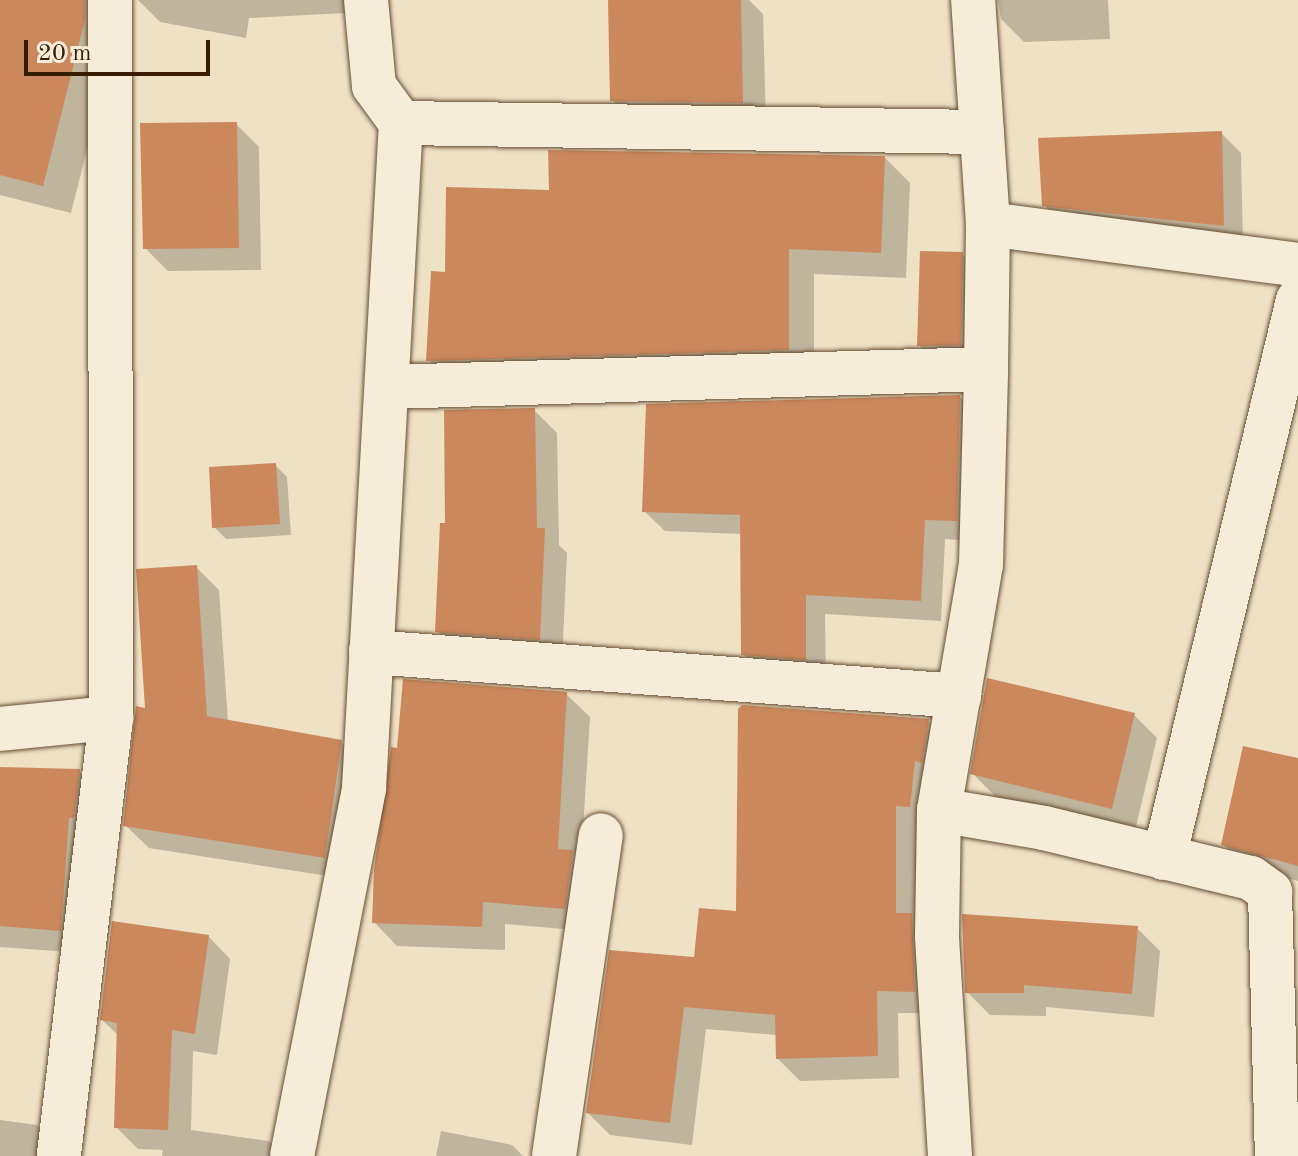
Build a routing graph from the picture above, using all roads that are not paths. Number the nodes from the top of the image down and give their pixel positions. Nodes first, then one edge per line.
1 (110, 0) edge
2 (366, 0) edge
3 (973, 0) edge
4 (401, 123) junction
5 (982, 132) junction
6 (988, 224) junction
7 (1298, 265) edge
8 (1298, 300) edge
9 (986, 369) junction
10 (388, 387) junction
11 (371, 652) junction
12 (959, 696) junction
13 (111, 718) junction
14 (0, 729) edge
15 (939, 810) junction
16 (601, 835) dead end
17 (1164, 858) junction
18 (1287, 1029) edge
19 (59, 1156) edge
20 (292, 1156) edge
21 (554, 1156) edge
22 (950, 1156) edge
23 (1277, 1156) edge

1 - 13 street
2 - 4 street
3 - 5 street
4 - 5 street
4 - 10 street
5 - 6 street
6 - 7 street
6 - 9 street
8 - 17 street
9 - 10 street
9 - 12 street
10 - 11 street
11 - 12 street
11 - 20 street
12 - 15 street
13 - 14 street
13 - 19 street
15 - 17 street
15 - 22 street
16 - 21 street
17 - 18 street
18 - 23 street

